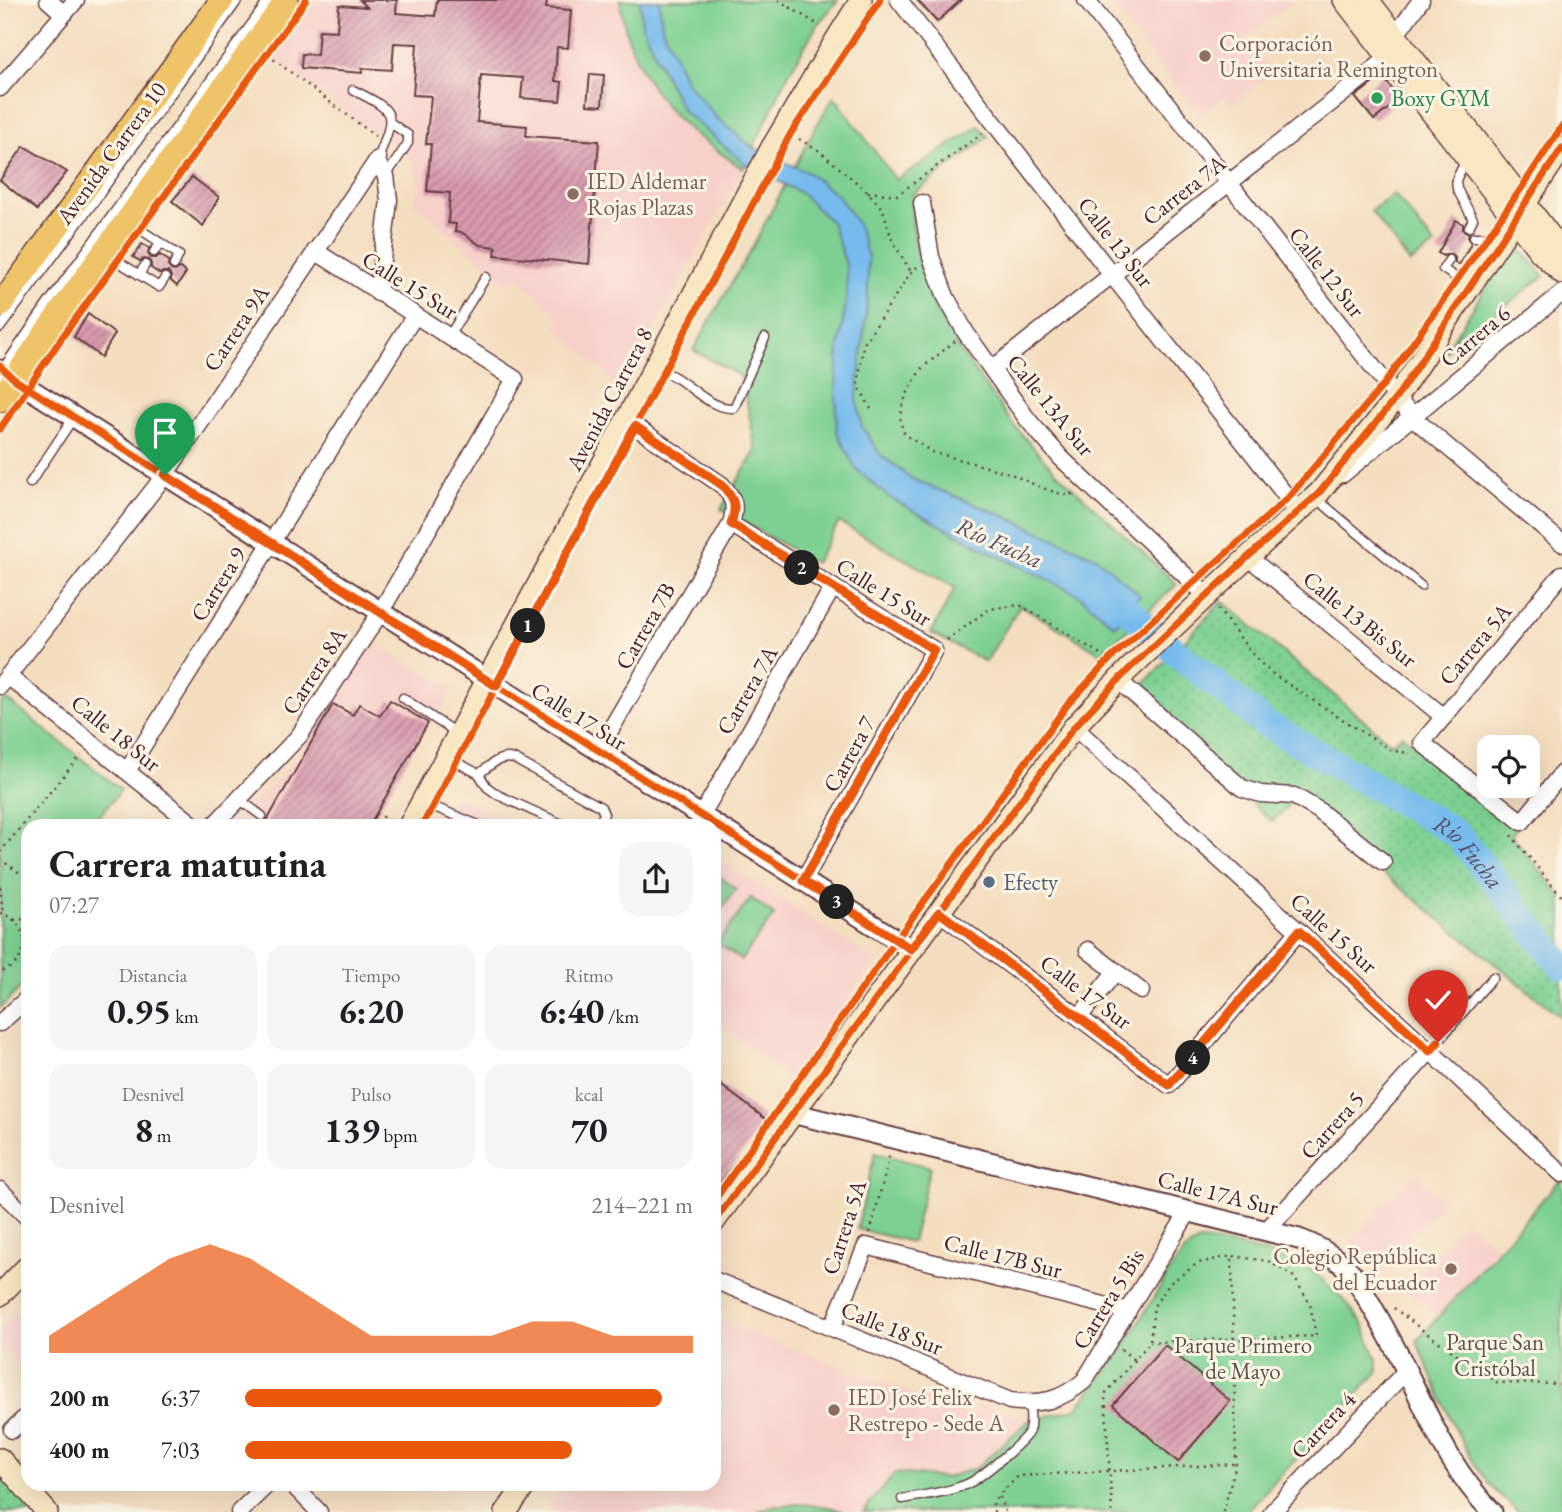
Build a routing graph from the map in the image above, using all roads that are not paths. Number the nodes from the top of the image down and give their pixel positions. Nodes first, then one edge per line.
1 (48, 0) edge
2 (76, 0) edge
3 (222, 0) edge
4 (238, 0) edge
5 (269, 0) edge
6 (288, 0) edge
7 (861, 0) edge
8 (899, 0) edge
9 (1086, 0) edge
10 (1343, 0) edge
11 (1368, 0) edge
12 (1421, 0) edge
13 (64, 14) junction
14 (1396, 47) junction
15 (0, 88) edge
16 (353, 90) dead end
17 (391, 123) junction
18 (1562, 148) edge
19 (1467, 157) junction
20 (377, 160) junction
21 (386, 176) junction
22 (1229, 183) junction
23 (922, 203) dead end
24 (1514, 220) junction
25 (127, 221) junction
26 (1469, 227) dead end
27 (1474, 237) dead end
28 (161, 243) junction
29 (315, 251) junction
30 (1562, 251) edge
31 (154, 252) dead end
32 (104, 253) junction
33 (1449, 260) dead end
34 (145, 265) dead end
35 (174, 265) dead end
36 (1562, 272) edge
37 (139, 275) junction
38 (1112, 275) junction
39 (486, 277) dead end
40 (165, 278) dead end
41 (1469, 287) junction
42 (378, 293) junction
43 (1562, 293) edge
44 (0, 306) edge
45 (415, 315) junction
46 (0, 328) edge
47 (449, 336) junction
48 (765, 338) dead end
49 (656, 367) junction
50 (992, 369) junction
51 (3, 371) edge
52 (515, 379) joint
53 (1395, 398) junction
54 (0, 400) edge
55 (74, 418) junction
56 (1412, 418) junction
57 (627, 421) junction
58 (165, 475) junction
59 (30, 483) dead end
60 (1317, 495) junction
61 (1298, 511) junction
62 (731, 524) junction
63 (271, 543) junction
64 (1562, 543) edge
65 (1248, 557) junction
66 (1562, 574) edge
67 (1420, 586) dead end
68 (833, 587) junction
69 (1210, 600) junction
70 (380, 612) junction
71 (934, 650) joint
72 (1111, 673) junction
73 (2, 680) edge
74 (488, 681) junction
75 (402, 698) dead end
76 (1444, 717) junction
77 (1074, 727) junction
78 (458, 735) junction
79 (598, 751) junction
80 (447, 757) junction
81 (127, 771) junction
82 (1562, 773) edge
83 (479, 774) junction
84 (239, 799) junction
85 (422, 802) junction
86 (262, 816) dead end
87 (701, 817) junction
88 (186, 819) edge
89 (220, 819) edge
90 (404, 819) edge
91 (464, 819) edge
92 (551, 819) edge
93 (602, 819) edge
94 (704, 819) edge
95 (721, 830) edge
96 (1383, 862) dead end
97 (803, 881) junction
98 (939, 912) junction
99 (1299, 931) junction
100 (911, 949) junction
101 (1088, 950) dead end
102 (1116, 971) junction
103 (1493, 977) dead end
104 (1141, 991) dead end
105 (21, 1004) edge
106 (1079, 1017) junction
107 (0, 1023) edge
108 (1430, 1051) junction
109 (792, 1113) junction
110 (1562, 1174) edge
111 (0, 1190) edge
112 (21, 1211) edge
113 (1189, 1211) junction
114 (721, 1212) edge
115 (1266, 1230) junction
116 (866, 1246) joint
117 (21, 1273) edge
118 (721, 1283) edge
119 (0, 1295) edge
120 (1128, 1311) junction
121 (832, 1328) junction
122 (1406, 1370) junction
123 (1056, 1399) joint
124 (1029, 1404) junction
125 (21, 1422) edge
126 (12, 1430) dead end
127 (0, 1459) edge
128 (21, 1483) edge
129 (28, 1491) edge
130 (261, 1491) edge
131 (299, 1491) edge
132 (521, 1491) edge
133 (902, 1499) dead end
134 (47, 1512) edge
135 (239, 1512) edge
136 (319, 1512) edge
137 (506, 1512) edge
138 (1272, 1512) edge
139 (1492, 1512) edge

1 - 13 street
2 - 13 street
3 - 44 main road, Avenida Carrera 10
4 - 46 lane
5 - 51 lane
6 - 25 main road
7 - 49 main road, Avenida Carrera 8
8 - 38 street, Calle 13 Sur
9 - 22 street, Calle 12 Sur
10 - 14 main road
11 - 14 main road
12 - 14 street, Carrera 7A
13 - 15 street
14 - 19 main road
14 - 22 street, Carrera 7A
14 - 24 main road
16 - 17 lane
17 - 20 lane
17 - 21 lane
18 - 24 main road
19 - 24 main road
19 - 26 lane
20 - 21 street
20 - 29 street, Carrera 9A
21 - 42 street
22 - 38 street, Carrera 7A
22 - 53 street, Calle 12 Sur
23 - 50 street, Calle 13A Sur
24 - 27 lane
24 - 30 main road
24 - 36 main road
24 - 41 main road
25 - 28 lane
25 - 32 main road
28 - 31 lane
28 - 35 lane
29 - 42 street, Calle 15 Sur
29 - 58 street, Carrera 9A
32 - 37 lane
32 - 51 main road
33 - 41 lane
34 - 37 lane
37 - 40 lane
38 - 50 street, Carrera 7A
38 - 61 street, Calle 13 Sur
39 - 47 lane
41 - 53 main road
42 - 45 street, Calle 15 Sur
43 - 56 street, Carrera 6
45 - 47 street, Calle 15 Sur
45 - 63 street, Carrera 9
47 - 52 street, Calle 15 Sur
48 - 49 lane
49 - 57 main road, Avenida Carrera 8
50 - 69 street, Calle 13A Sur
51 - 54 main road
51 - 55 street, Calle 17 Sur
52 - 70 street, Carrera 8A
53 - 56 street, Calle 12 Sur
53 - 60 main road
55 - 58 street, Calle 17 Sur
55 - 59 lane
56 - 60 street, Carrera 6
56 - 64 street, Calle 12 Sur
57 - 62 street
57 - 74 main road, Avenida Carrera 8
58 - 63 street, Calle 17 Sur
58 - 73 street, Carrera 9A
60 - 61 main road
60 - 67 lane
61 - 65 main road
62 - 68 street, Calle 15 Sur
62 - 79 street, Carrera 7B
63 - 70 street, Calle 17 Sur
63 - 81 street, Carrera 9
65 - 69 main road
65 - 76 street, Calle 13 Bis Sur
66 - 76 street, Carrera 5A
68 - 71 street, Calle 15 Sur
68 - 87 street, Carrera 7A
69 - 72 main road
70 - 74 street, Calle 17 Sur
70 - 84 street, Carrera 8A
71 - 97 street, Carrera 7
72 - 77 main road
72 - 96 street
73 - 81 street, Calle 18 Sur
74 - 78 main road, Avenida Carrera 8
74 - 79 street, Calle 17 Sur
75 - 78 lane
76 - 82 street, Carrera 5A
77 - 98 main road
77 - 99 street, Calle 15 Sur
78 - 80 main road, Avenida Carrera 8
79 - 87 street, Calle 17 Sur
80 - 83 lane
80 - 85 main road, Avenida Carrera 8
81 - 88 street, Calle 18 Sur
83 - 92 lane
83 - 93 lane
84 - 86 lane
84 - 89 street, Carrera 8A
85 - 90 main road, Avenida Carrera 8
85 - 91 lane
87 - 94 street, Calle 17 Sur
95 - 97 street, Calle 17 Sur
97 - 100 street, Calle 17 Sur
98 - 100 main road
98 - 106 street, Calle 17 Sur
99 - 106 street, Calle 17 Sur
99 - 108 street, Calle 15 Sur
100 - 109 main road
101 - 102 street
102 - 104 street
102 - 106 street
103 - 108 lane
105 - 107 street
108 - 110 street, Calle 15 Sur
108 - 115 street, Carrera 5
109 - 113 street, Calle 17A Sur
109 - 114 main road
111 - 112 street
113 - 115 street, Calle 17A Sur
113 - 120 street, Carrera 5 Bis
115 - 122 street, Calle 17A Sur
116 - 120 street, Calle 17B Sur
116 - 121 street, Carrera 5A
117 - 119 main road
118 - 121 street, Calle 18 Sur
120 - 123 street, Carrera 5 Bis
121 - 124 street, Calle 18 Sur
122 - 138 street, Carrera 4
122 - 139 street, Calle 17A Sur
123 - 124 street, Calle 18 Sur
124 - 133 lane
125 - 126 street
127 - 128 main road
129 - 134 main road
130 - 135 street
131 - 136 street
132 - 137 main road

